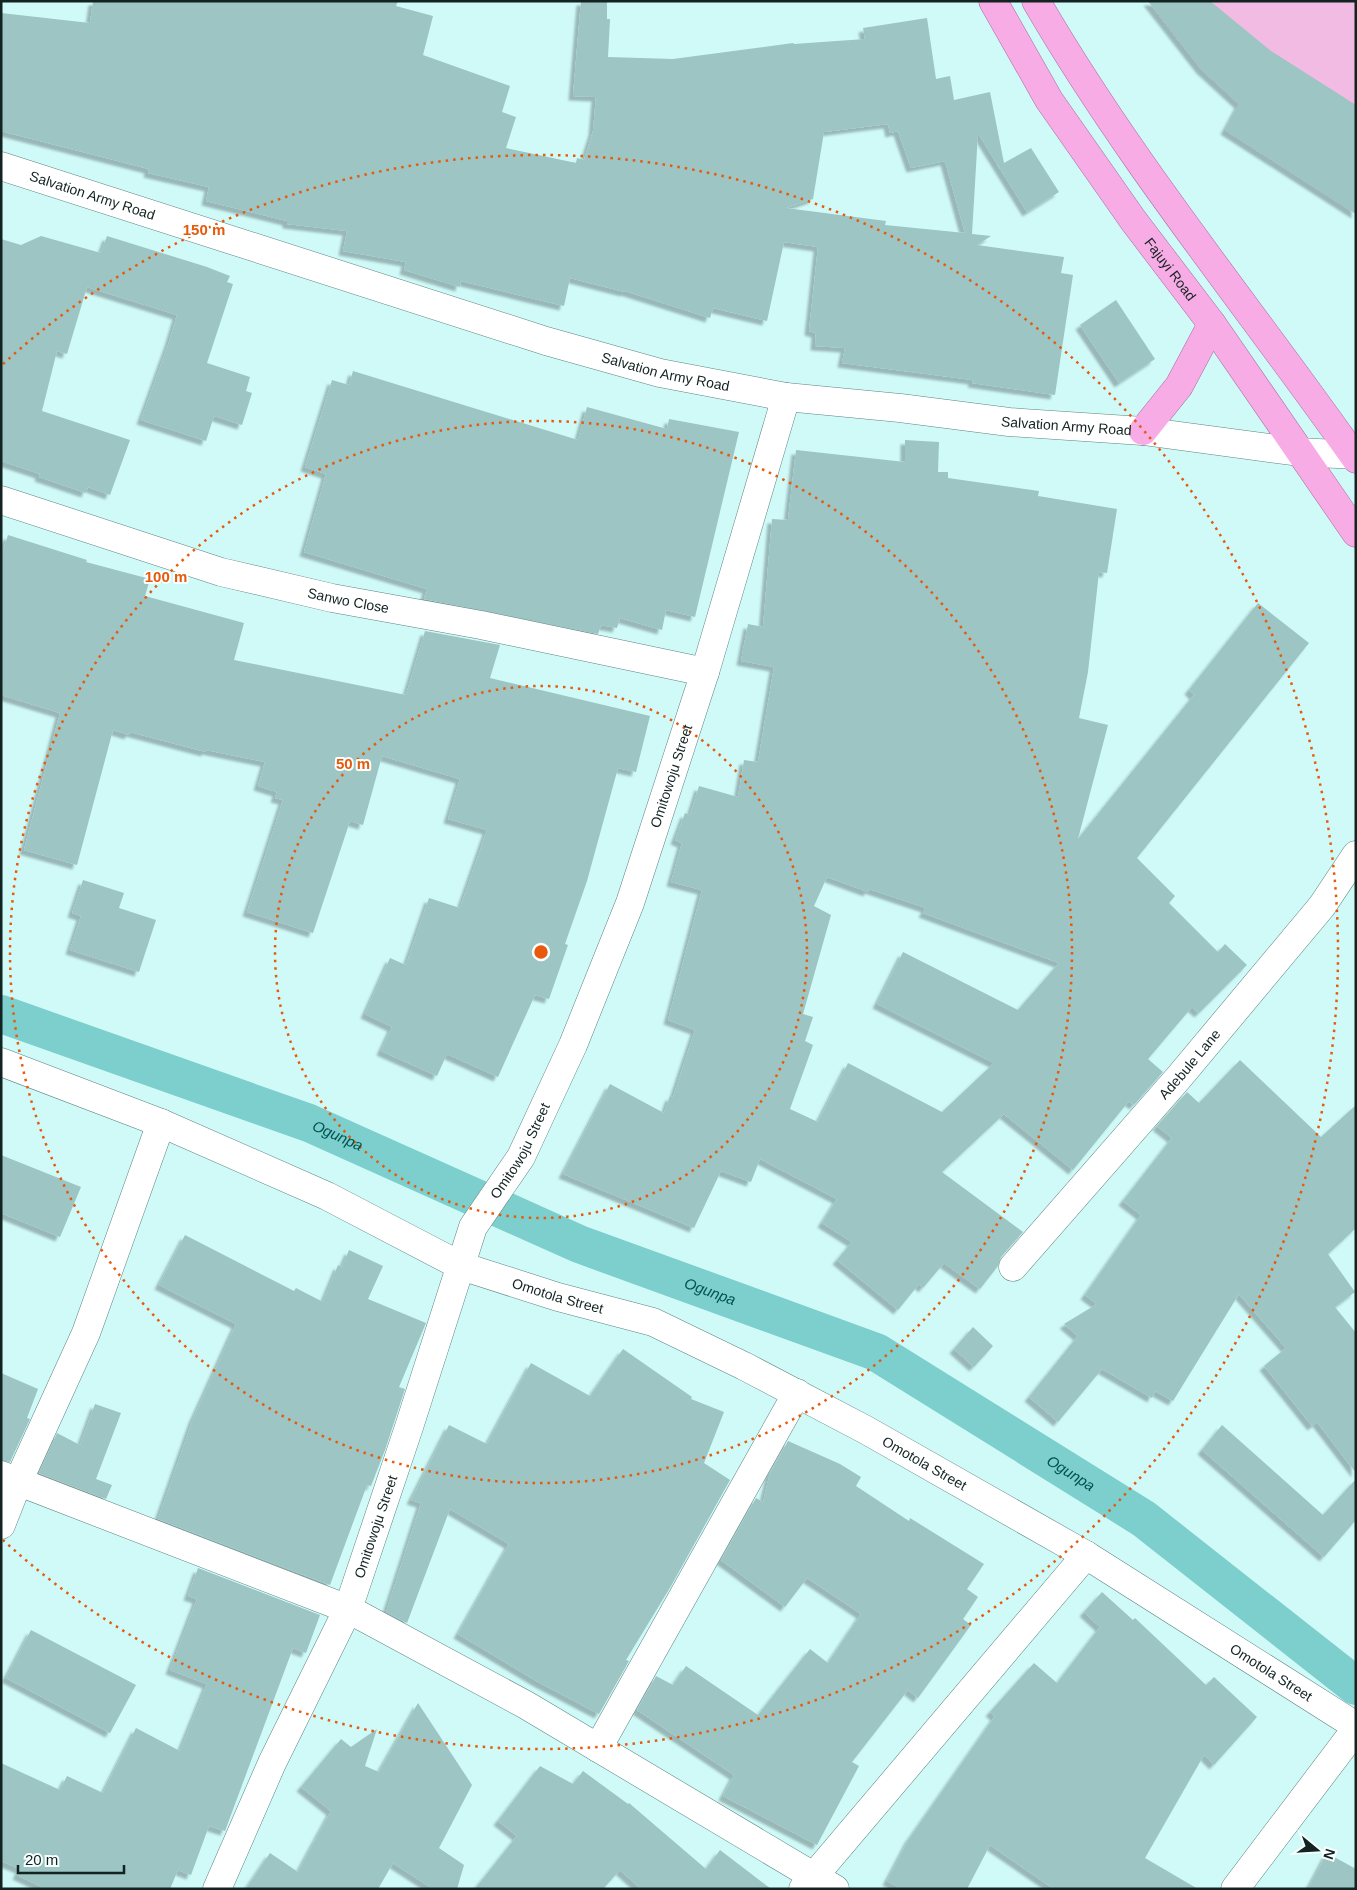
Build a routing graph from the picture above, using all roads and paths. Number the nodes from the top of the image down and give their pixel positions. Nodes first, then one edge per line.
1 (993, 1) edge
2 (1036, 1) edge
3 (1, 166) edge
4 (1212, 324) junction
5 (786, 398) junction
6 (1143, 431) junction
7 (1299, 452) junction
8 (1355, 456) edge
9 (1, 500) edge
10 (1356, 533) edge
11 (705, 672) junction
12 (1356, 855) edge
13 (1, 1062) edge
14 (161, 1123) junction
15 (461, 1266) junction
16 (1013, 1267) dead end
17 (797, 1394) junction
18 (10, 1478) edge
19 (1, 1525) edge
20 (1086, 1554) junction
21 (348, 1609) junction
22 (1356, 1728) edge
23 (598, 1748) junction
24 (817, 1885) edge
25 (217, 1889) edge
26 (1235, 1889) edge

1 - 4 highway, Fajuyi Road
2 - 8 highway
3 - 5 street, Salvation Army Road
4 - 6 highway
4 - 7 highway, Fajuyi Road
5 - 6 street, Salvation Army Road
5 - 11 street, Omitowoju Street
6 - 7 street, Salvation Army Road
7 - 8 street, Salvation Army Road
7 - 10 highway, Fajuyi Road
9 - 11 street, Sanwo Close
11 - 15 street, Omitowoju Street
12 - 16 street, Adebule Lane
13 - 14 street, Omotola Street
14 - 15 street, Omotola Street
14 - 18 street
15 - 17 street, Omotola Street
15 - 21 street, Omitowoju Street
17 - 20 street, Omotola Street
17 - 23 street
18 - 19 street
18 - 21 street
20 - 22 street, Omotola Street
20 - 24 street
21 - 23 street
21 - 25 street, Omitowoju Street
22 - 26 street
23 - 24 street

